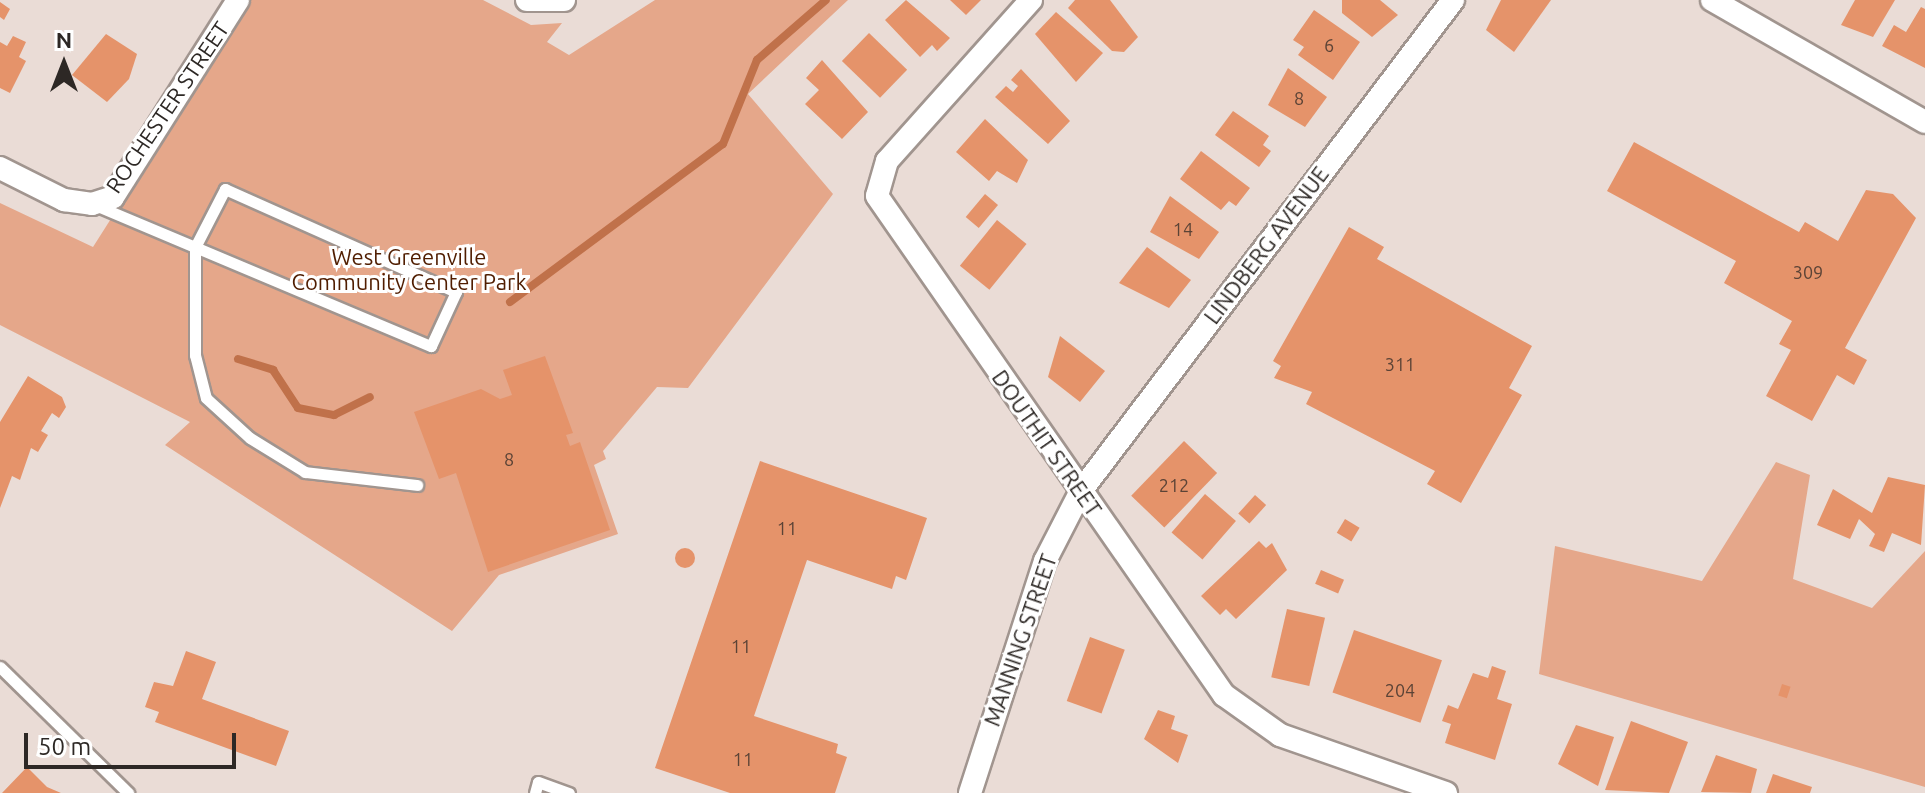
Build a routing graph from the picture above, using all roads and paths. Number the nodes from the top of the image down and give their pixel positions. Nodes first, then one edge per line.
1 (238, 0) edge
2 (527, 0) edge
3 (1031, 0) edge
4 (1453, 0) edge
5 (1712, 0) edge
6 (558, 2) edge
7 (1925, 122) edge
8 (0, 168) edge
9 (92, 204) junction
10 (195, 247) junction
11 (417, 485) dead end
12 (1081, 491) junction
13 (0, 667) edge
14 (128, 793) edge
15 (535, 793) edge
16 (569, 793) edge
17 (970, 793) edge
18 (1446, 793) edge

1 - 9 street, ROCHESTER STREET
2 - 6 street
3 - 12 street, DOUTHIT STREET
4 - 12 street, LINDBERG AVENUE
5 - 7 street
8 - 9 street, ROCHESTER STREET
9 - 10 lane
10 - 10 lane
10 - 11 lane
12 - 17 street, MANNING STREET
12 - 18 street, DOUTHIT STREET
13 - 14 lane
15 - 16 lane

